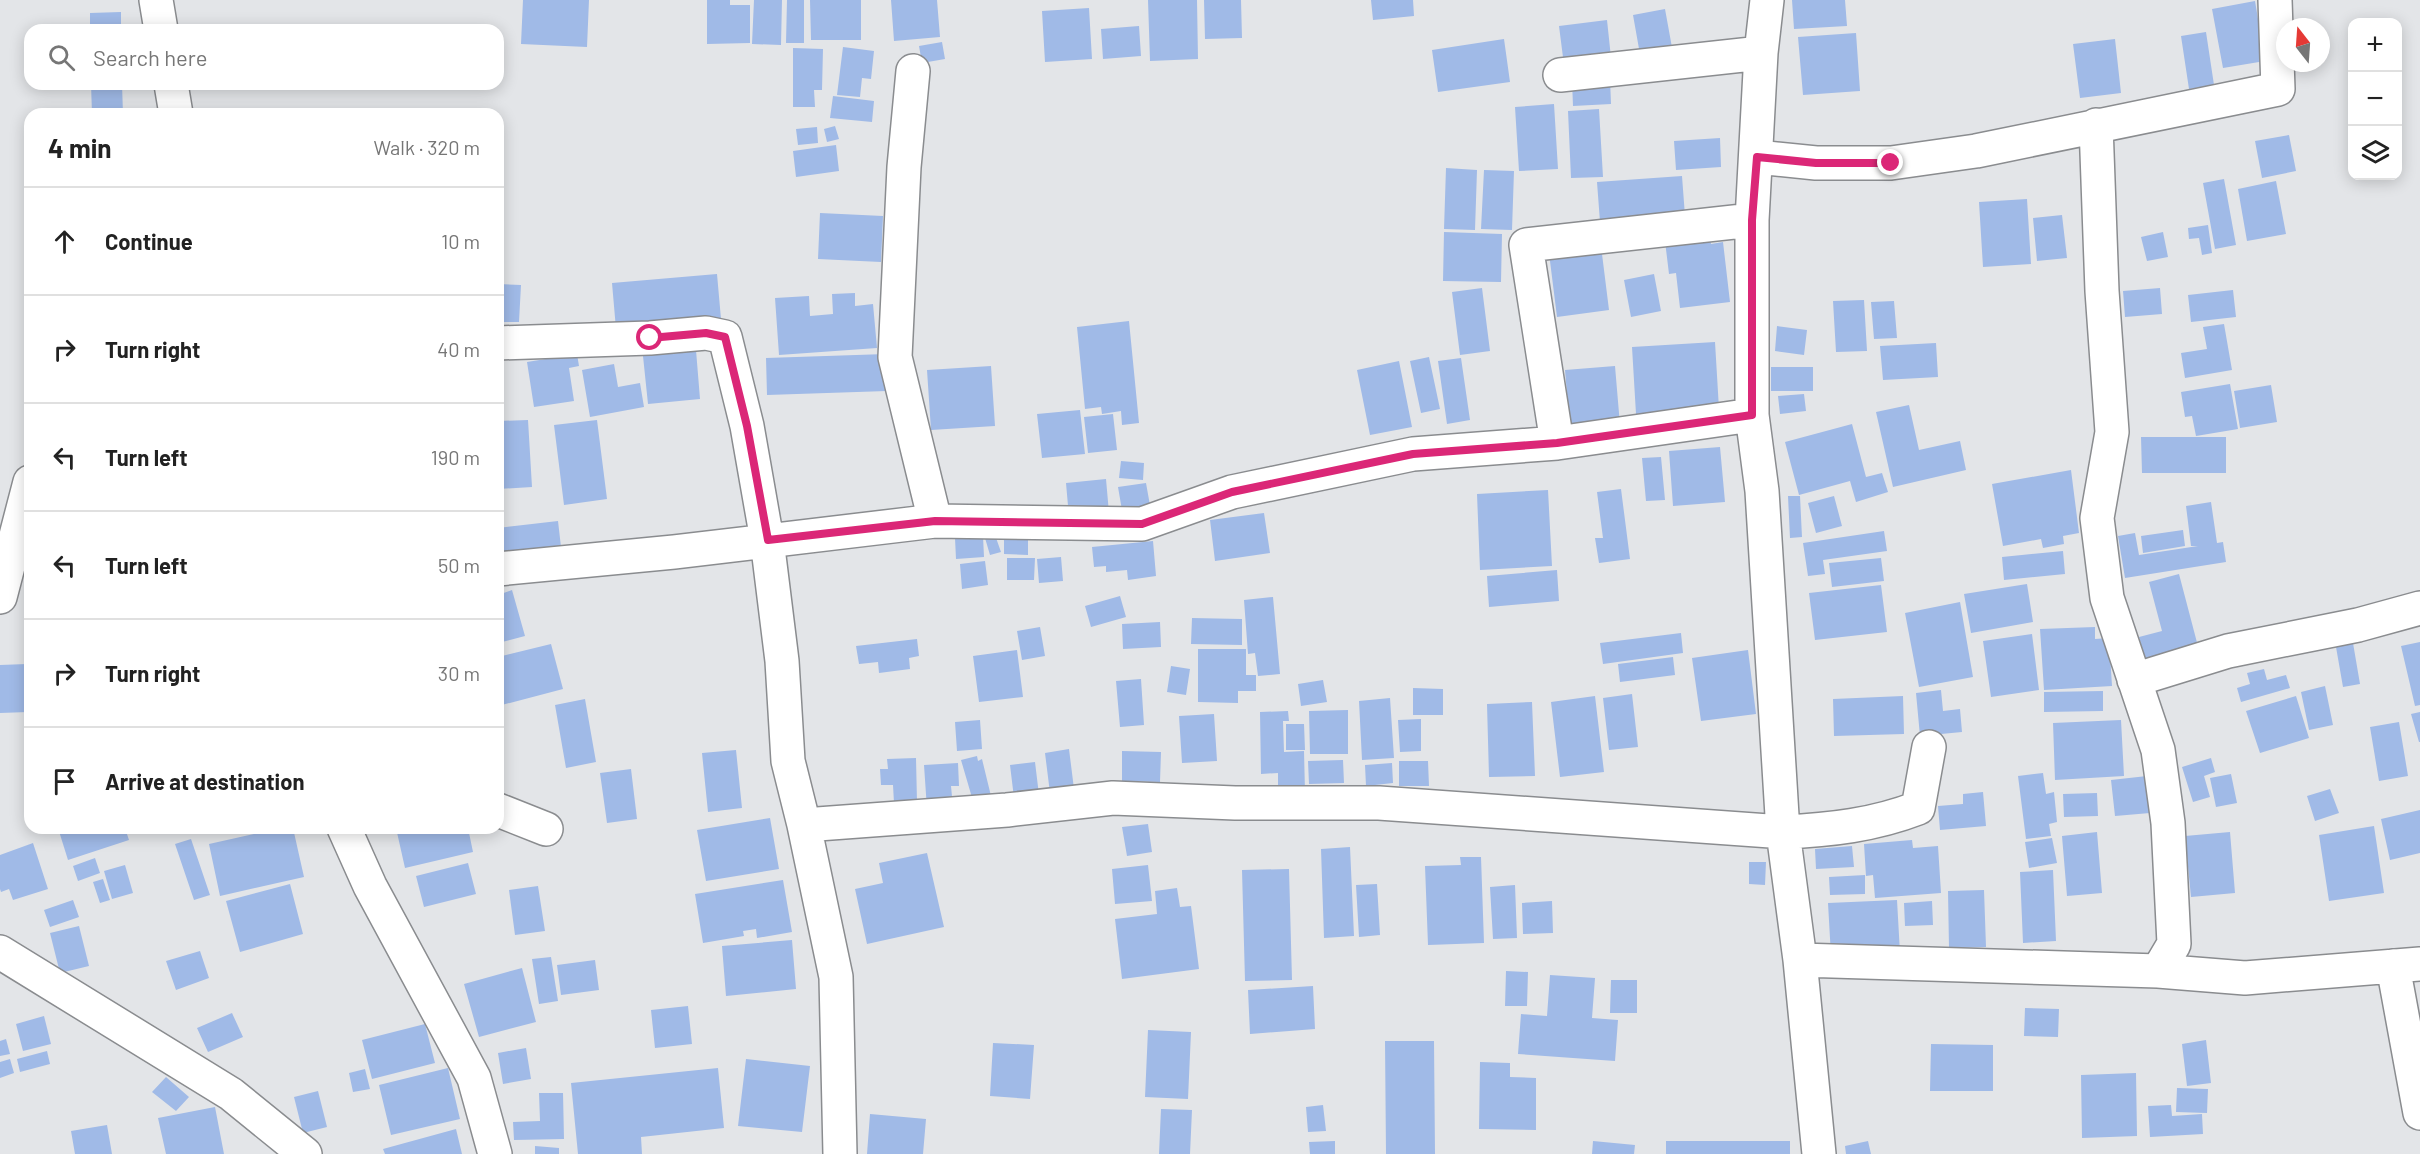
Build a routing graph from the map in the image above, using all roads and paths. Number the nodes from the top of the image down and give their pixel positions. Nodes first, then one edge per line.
1 (156, 0) edge
2 (1767, 0) edge
3 (2275, 0) edge
4 (160, 24) edge
5 (1761, 54) junction
6 (913, 71) dead end
7 (1560, 75) dead end
8 (172, 90) edge
9 (175, 108) edge
10 (2096, 126) junction
11 (1757, 157) junction
12 (1752, 220) junction
13 (504, 343) edge
14 (1752, 415) junction
15 (1557, 443) junction
16 (24, 506) edge
17 (935, 521) junction
18 (768, 540) junction
19 (504, 568) edge
20 (0, 597) edge
21 (2420, 608) edge
22 (2134, 680) junction
23 (1929, 747) dead end
24 (504, 812) edge
25 (804, 825) junction
26 (546, 829) dead end
27 (1783, 832) junction
28 (347, 834) edge
29 (0, 952) edge
30 (1800, 960) junction
31 (2406, 965) edge
32 (2158, 971) junction
33 (2420, 1113) edge
34 (305, 1154) edge
35 (495, 1154) edge
36 (840, 1154) edge
37 (1819, 1154) edge

1 - 4 street
2 - 5 street
3 - 10 street
5 - 7 street
5 - 11 street
6 - 17 street
8 - 9 street
10 - 11 street
10 - 22 street
11 - 12 street
12 - 14 street
12 - 15 street
13 - 18 street
14 - 15 street
14 - 27 street
15 - 17 street
16 - 20 street
17 - 18 street
18 - 19 street
18 - 25 street
21 - 22 street
22 - 32 street
23 - 27 street
24 - 26 street
25 - 27 street
25 - 36 street
27 - 30 street
28 - 35 street
29 - 34 street
30 - 32 street
30 - 37 street
31 - 32 street
31 - 33 street

